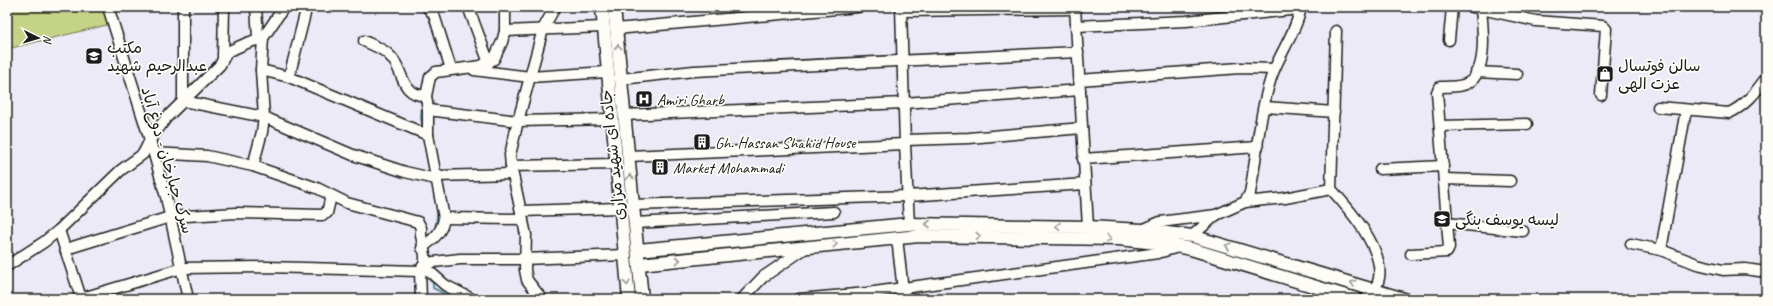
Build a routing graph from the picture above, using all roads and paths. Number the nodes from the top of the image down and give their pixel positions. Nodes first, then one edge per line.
1 (108, 7) edge
2 (183, 7) edge
3 (224, 7) edge
4 (256, 7) edge
5 (284, 7) edge
6 (426, 7) edge
7 (505, 7) edge
8 (555, 7) edge
9 (602, 7) edge
10 (614, 7) edge
11 (858, 7) edge
12 (1452, 7) edge
13 (1075, 8) edge
14 (1300, 8) edge
15 (1482, 8) edge
16 (469, 9) dead end
17 (901, 9) edge
18 (305, 14) dead end
19 (1076, 26) junction
20 (603, 27) junction
21 (543, 29) junction
22 (616, 29) junction
23 (506, 31) junction
24 (1336, 31) dead end
25 (260, 38) junction
26 (1449, 40) dead end
27 (364, 41) dead end
28 (1078, 52) junction
29 (223, 57) junction
30 (902, 61) junction
31 (489, 63) junction
32 (467, 68) junction
33 (451, 69) junction
34 (1274, 69) junction
35 (261, 70) junction
36 (607, 72) junction
37 (1476, 72) junction
38 (1517, 74) dead end
39 (289, 76) junction
40 (530, 77) junction
41 (1766, 78) edge
42 (621, 79) junction
43 (1079, 85) junction
44 (426, 96) junction
45 (1601, 96) dead end
46 (183, 101) junction
47 (904, 103) junction
48 (1264, 107) junction
49 (1658, 107) dead end
50 (428, 110) junction
51 (1686, 110) junction
52 (1334, 112) junction
53 (624, 115) junction
54 (264, 117) junction
55 (612, 119) junction
56 (518, 121) junction
57 (1527, 124) dead end
58 (1440, 126) junction
59 (1082, 128) junction
60 (428, 135) junction
61 (150, 140) junction
62 (905, 142) junction
63 (1258, 147) junction
64 (154, 152) junction
65 (628, 156) junction
66 (1084, 159) junction
67 (616, 164) junction
68 (253, 166) junction
69 (1443, 166) junction
70 (1380, 169) dead end
71 (512, 170) junction
72 (436, 178) junction
73 (1444, 178) junction
74 (1510, 181) dead end
75 (1085, 184) junction
76 (1332, 188) junction
77 (331, 196) junction
78 (908, 196) junction
79 (1244, 202) junction
80 (633, 205) junction
81 (620, 208) junction
82 (834, 212) dead end
83 (522, 215) junction
84 (1216, 215) junction
85 (170, 217) junction
86 (444, 218) junction
87 (635, 223) junction
88 (1447, 223) junction
89 (909, 224) junction
90 (1088, 227) junction
91 (60, 230) junction
92 (1142, 230) junction
93 (1523, 231) dead end
94 (1170, 232) junction
95 (1192, 236) junction
96 (897, 238) junction
97 (1631, 244) dead end
98 (809, 246) junction
99 (1172, 246) junction
100 (422, 248) junction
101 (66, 249) junction
102 (638, 250) junction
103 (1661, 250) junction
104 (1411, 254) dead end
105 (624, 255) junction
106 (524, 259) junction
107 (639, 264) junction
108 (7, 266) edge
109 (423, 267) junction
110 (182, 268) junction
111 (1766, 272) edge
112 (903, 288) junction
113 (1374, 290) junction
114 (80, 299) edge
115 (188, 299) edge
116 (421, 299) edge
117 (472, 299) edge
118 (542, 299) edge
119 (629, 299) edge
120 (642, 299) edge
121 (742, 299) edge
122 (799, 299) edge
123 (904, 299) edge
124 (1356, 299) edge
125 (1366, 299) edge
126 (1404, 299) edge

1 - 61 street, سرک جبارخان - دوغ آباد
2 - 46 street
3 - 29 street
4 - 25 street
5 - 25 street
6 - 33 street
7 - 23 street
8 - 21 street
9 - 20 main road
10 - 22 main road, جاده ای شهید مزاری
11 - 22 street
12 - 26 street
13 - 17 street
13 - 19 street
14 - 19 street
14 - 34 street
15 - 37 street
15 - 45 street
16 - 31 street
17 - 30 street
18 - 39 street
19 - 28 street
20 - 21 street
20 - 36 main road
21 - 23 street
21 - 40 street
42 -> 22 main road, جاده ای شهید مزاری
23 - 31 street
24 - 52 street
25 - 29 street
25 - 35 street
27 - 44 street
28 - 30 street
28 - 43 street
29 - 46 street
30 - 42 street
30 - 47 street
31 - 32 street
32 - 33 street
32 - 40 street
33 - 44 street
34 - 43 street
34 - 48 street
35 - 39 street
35 - 54 street
36 - 40 street
36 - 55 main road
37 - 38 street
37 - 58 street
39 - 60 street
40 - 56 street
41 - 51 street
42 - 53 main road, جاده ای شهید مزاری
43 - 47 street
43 - 59 street
44 - 50 street
46 - 54 street
46 - 61 street
47 - 53 street
47 - 62 street
48 - 52 street
48 - 63 street
49 - 51 street
50 - 56 street
50 - 60 street
51 - 103 street
52 - 76 street
53 - 65 main road, جاده ای شهید مزاری
54 - 68 street
54 - 72 street
55 - 56 street
55 - 67 main road
56 - 71 street
57 - 58 street
58 - 69 street
59 - 62 street
59 - 66 street
60 - 72 street
61 - 64 street, سرک جبارخان - دوغ آباد
61 - 91 street
62 - 65 street
62 - 78 street
63 - 66 street
63 - 79 street
64 - 68 street
64 - 85 street, سرک جبارخان - دوغ آباد
80 -> 65 main road, جاده ای شهید مزاری
66 - 75 street
67 - 71 street
67 - 81 main road
68 - 77 street
69 - 70 street
69 - 73 street
71 - 72 street
71 - 83 street
72 - 86 street
73 - 74 street
73 - 88 street
75 - 78 street
75 - 90 street
76 - 79 street
76 - 113 street
77 - 85 street
77 - 100 street
78 - 80 street
78 - 89 street
79 - 84 street
80 - 87 main road, جاده ای شهید مزاری
81 - 83 street
81 - 105 main road
82 - 87 street
83 - 86 street
83 - 106 street
84 - 92 street
84 - 95 street
85 - 101 street
85 - 110 street, سرک جبارخان - دوغ آباد
86 - 100 street
87 - 102 main road, جاده ای شهید مزاری
88 - 93 street
88 - 104 street
90 -> 89 main road
89 - 102 main road
90 - 92 main road
91 - 101 street
91 - 108 street
92 - 94 main road
94 - 95 main road
94 - 99 main road
113 -> 95 main road
98 -> 96 main road
96 -> 99 main road
96 - 112 street
97 - 103 street
107 -> 98 main road
98 - 121 street
99 - 112 street
99 - 124 main road
100 - 109 street
101 - 114 street
102 - 107 main road, جاده ای شهید مزاری
103 - 111 street
105 - 106 street
105 -> 119 main road
106 - 109 street
106 - 118 street
107 - 120 main road, جاده ای شهید مزاری
109 - 110 street
109 - 116 street
109 - 117 street
110 - 114 street
110 - 115 street, سرک جبارخان - دوغ آباد
112 - 122 street
112 - 123 street
113 - 125 street
113 - 126 main road

